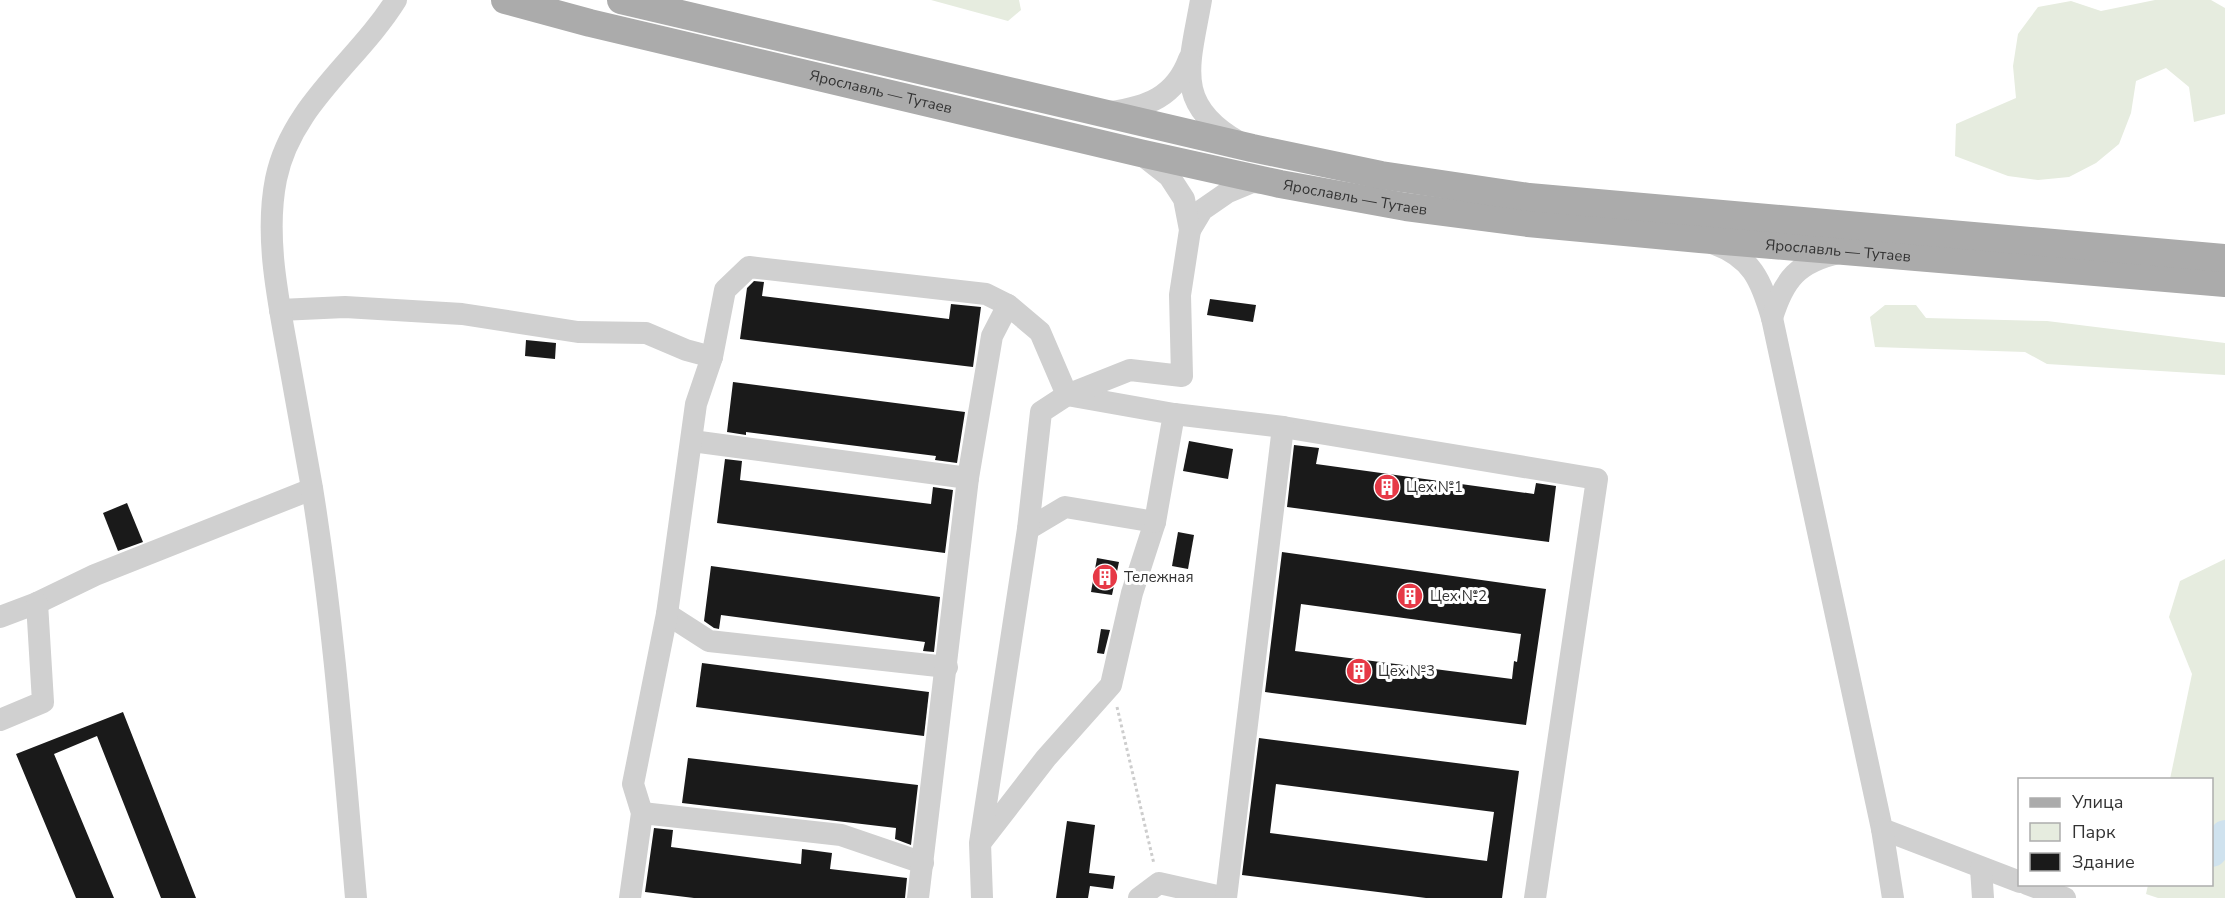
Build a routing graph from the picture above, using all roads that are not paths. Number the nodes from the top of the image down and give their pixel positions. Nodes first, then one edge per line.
1 (396, 0) edge
2 (504, 0) edge
3 (621, 0) edge
4 (1201, 0) edge
5 (1193, 49) junction
6 (1104, 113) junction
7 (1252, 148) junction
8 (1140, 153) junction
9 (1280, 184) junction
10 (1190, 230) junction
11 (1700, 239) junction
12 (1847, 251) junction
13 (2225, 258) edge
14 (2225, 283) edge
15 (1008, 305) junction
16 (280, 310) junction
17 (1772, 318) junction
18 (712, 357) junction
19 (1067, 395) junction
20 (1174, 414) junction
21 (1283, 428) junction
22 (692, 441) junction
23 (968, 477) junction
24 (312, 489) junction
25 (1155, 522) junction
26 (1028, 529) junction
27 (37, 603) junction
28 (667, 614) junction
29 (0, 617) edge
30 (947, 667) junction
31 (0, 720) edge
32 (642, 813) junction
33 (1882, 829) junction
34 (981, 843) junction
35 (923, 863) junction
36 (1981, 868) junction
37 (2018, 882) edge
38 (2030, 886) edge
39 (356, 898) edge
40 (630, 898) edge
41 (918, 898) edge
42 (982, 898) edge
43 (1139, 898) edge
44 (1226, 898) edge
45 (1535, 898) edge
46 (1893, 898) edge
47 (1983, 898) edge
48 (2065, 898) edge

1 - 16 street
2 - 8 main road, Ярославль — Тутаев
3 - 6 main road, Ярославль — Тутаев
4 - 5 street
5 - 6 street
5 - 7 street
6 - 7 main road, Ярославль — Тутаев
7 - 13 main road, Ярославль — Тутаев
8 - 9 main road, Ярославль — Тутаев
8 - 10 street
9 - 10 street
9 - 11 main road, Ярославль — Тутаев
10 - 19 street
11 - 12 main road, Ярославль — Тутаев
11 - 17 street
12 - 14 main road, Ярославль — Тутаев
12 - 17 street
15 - 18 street
15 - 19 street
15 - 23 street
16 - 18 street
16 - 24 street
17 - 33 street
18 - 22 street
19 - 20 street
19 - 26 street
20 - 21 street
20 - 25 street
21 - 44 street
21 - 45 street
22 - 23 street
22 - 28 street
23 - 30 street
24 - 27 street
24 - 39 street
25 - 26 street
25 - 34 street
26 - 34 street
27 - 29 street
27 - 31 street
28 - 30 street
28 - 32 street
30 - 35 street
32 - 35 street
32 - 40 street
33 - 36 street
33 - 46 street
34 - 42 street
35 - 41 street
36 - 37 street
36 - 47 street
38 - 48 street
43 - 44 street

